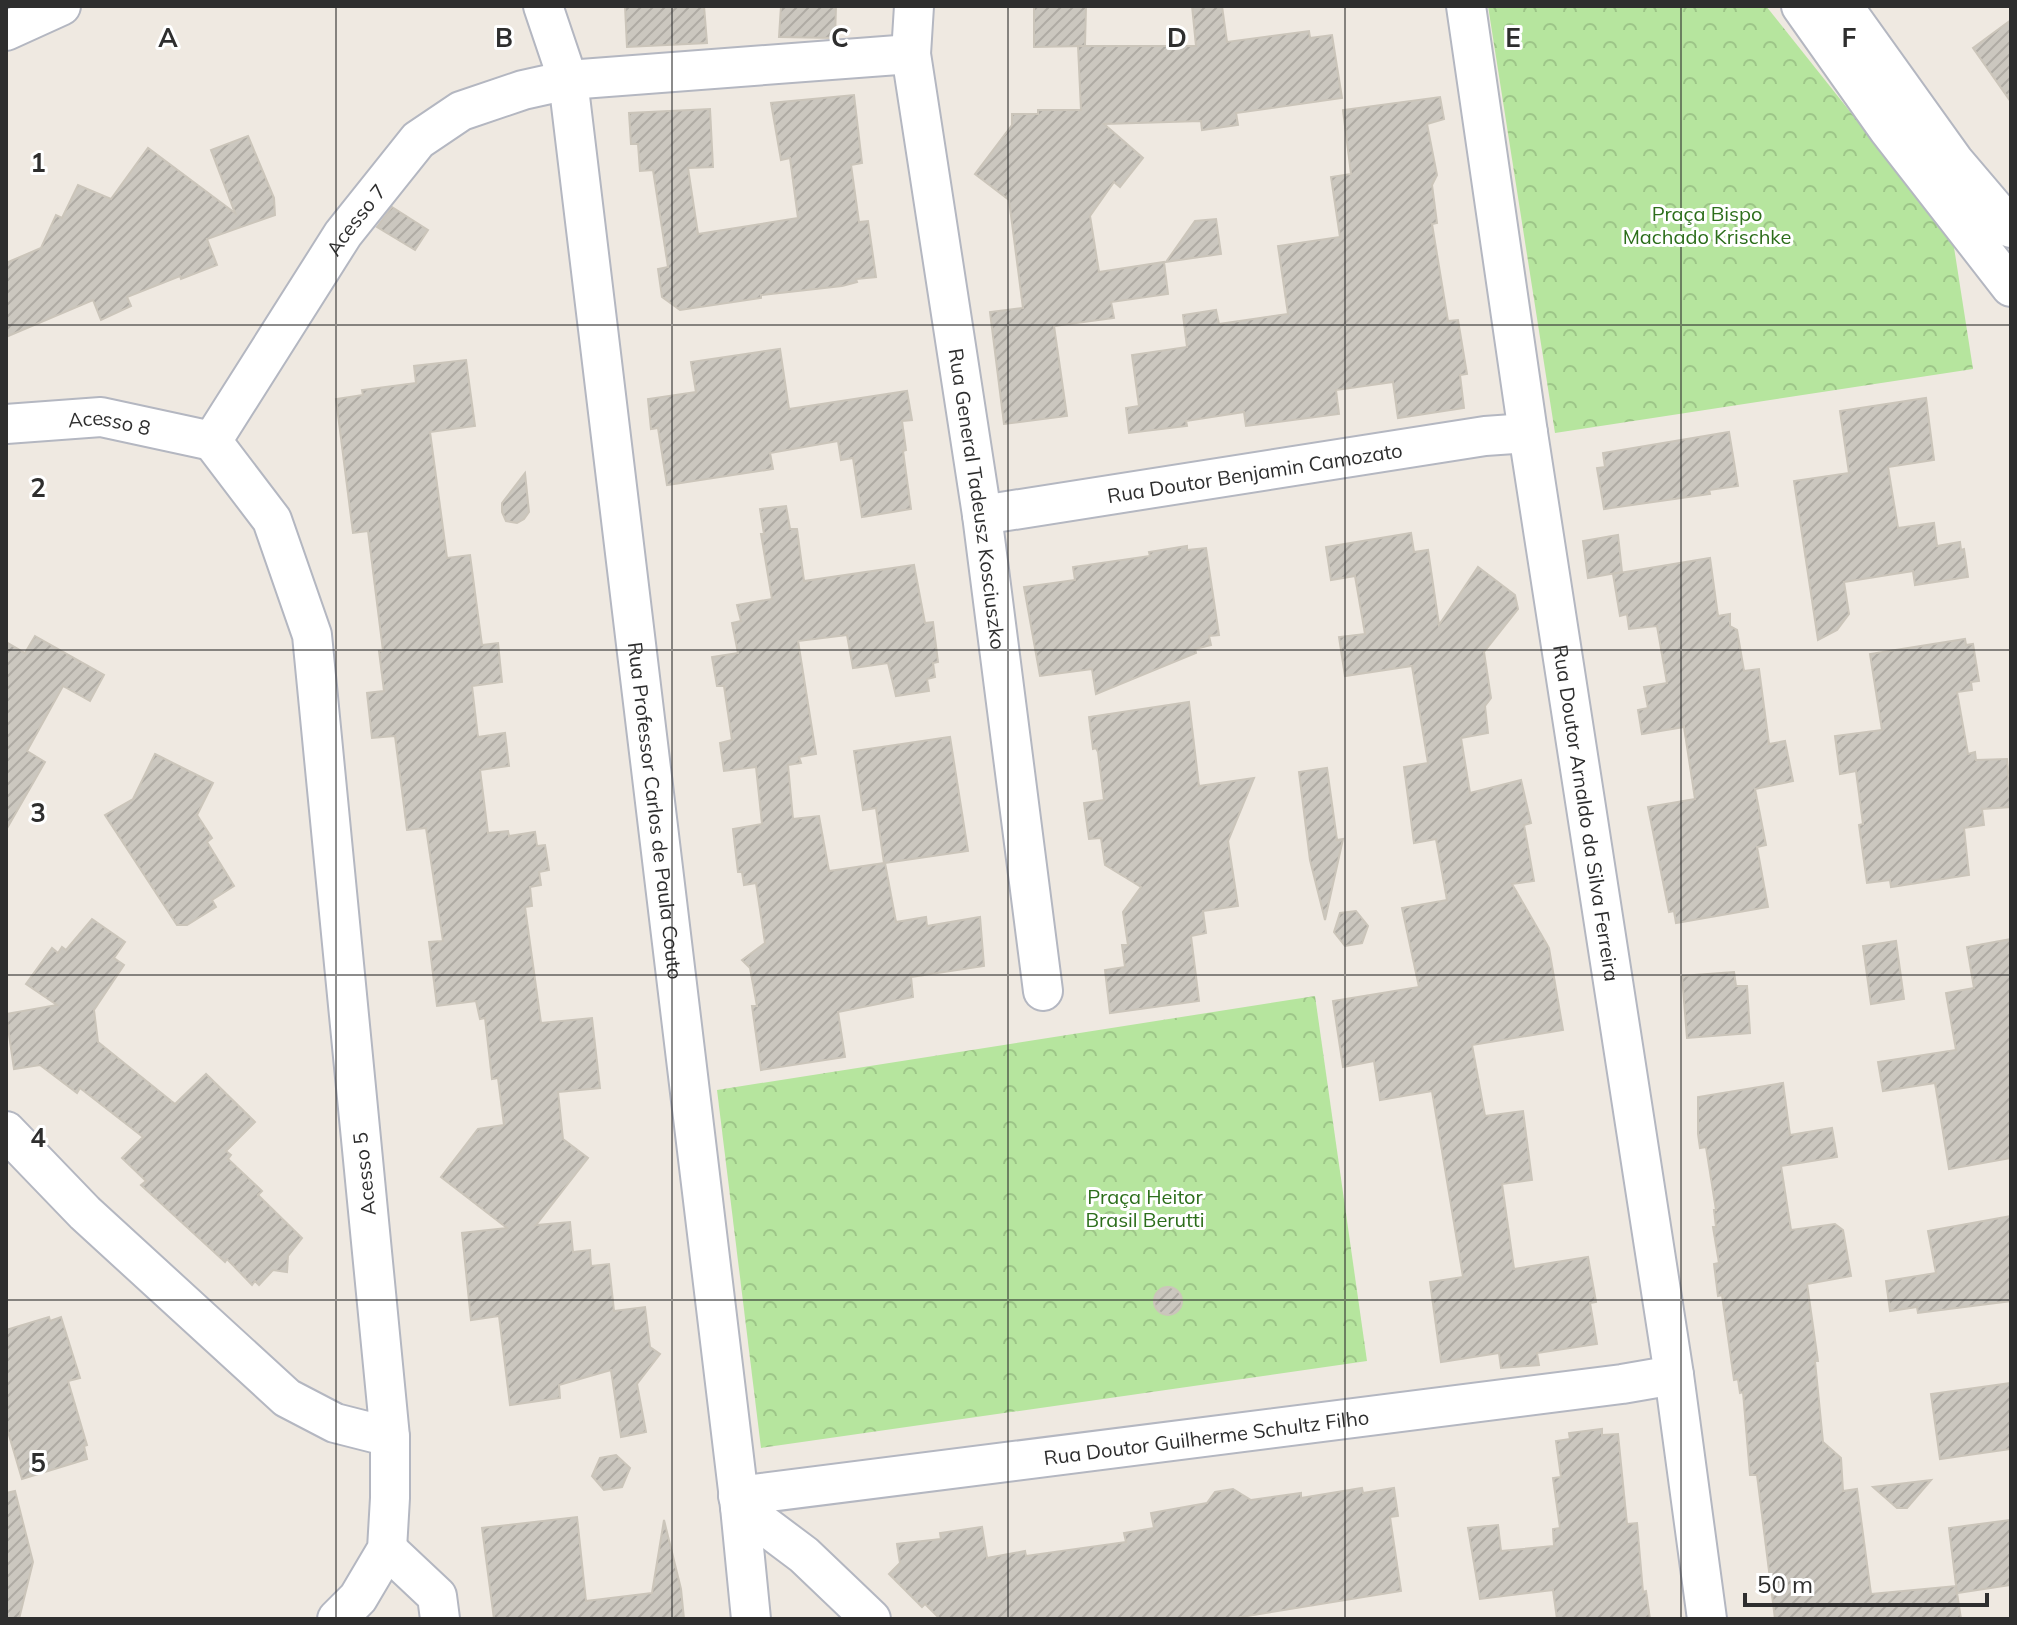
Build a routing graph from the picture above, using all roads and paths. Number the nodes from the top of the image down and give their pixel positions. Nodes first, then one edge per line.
1 (61, 6) edge
2 (543, 6) edge
3 (914, 6) edge
4 (1466, 6) edge
5 (1801, 6) edge
6 (1843, 6) edge
7 (6, 31) edge
8 (911, 54) junction
9 (568, 80) junction
10 (2011, 228) edge
11 (2011, 287) edge
12 (6, 424) edge
13 (1528, 433) junction
14 (212, 441) junction
15 (982, 515) junction
16 (1043, 991) dead end
17 (6, 1131) edge
18 (1674, 1375) junction
19 (390, 1437) junction
20 (739, 1502) junction
21 (387, 1549) junction
22 (337, 1619) edge
23 (440, 1619) edge
24 (751, 1619) edge
25 (871, 1619) edge
26 (1707, 1619) edge

1 - 7 street
2 - 9 street, Rua Professor Carlos de Paula Couto
3 - 8 street, Rua General Tadeusz Kosciuszko
4 - 13 street, Rua Doutor Arnaldo da Silva Ferreira
5 - 11 street
6 - 10 street
8 - 9 street, Acesso 7
8 - 15 street, Rua General Tadeusz Kosciuszko
9 - 14 street, Acesso 7
9 - 20 street, Rua Professor Carlos de Paula Couto
12 - 14 street, Acesso 8
13 - 15 street, Rua Doutor Benjamin Camozato
13 - 18 street, Rua Doutor Arnaldo da Silva Ferreira
14 - 19 street, Acesso 5
15 - 16 street, Rua General Tadeusz Kosciuszko
17 - 19 street
18 - 20 street, Rua Doutor Guilherme Schultz Filho
18 - 26 street, Rua Doutor Arnaldo da Silva Ferreira
19 - 21 street, Acesso 5
20 - 24 street, Rua Professor Carlos de Paula Couto
20 - 25 street
21 - 22 street
21 - 23 street

